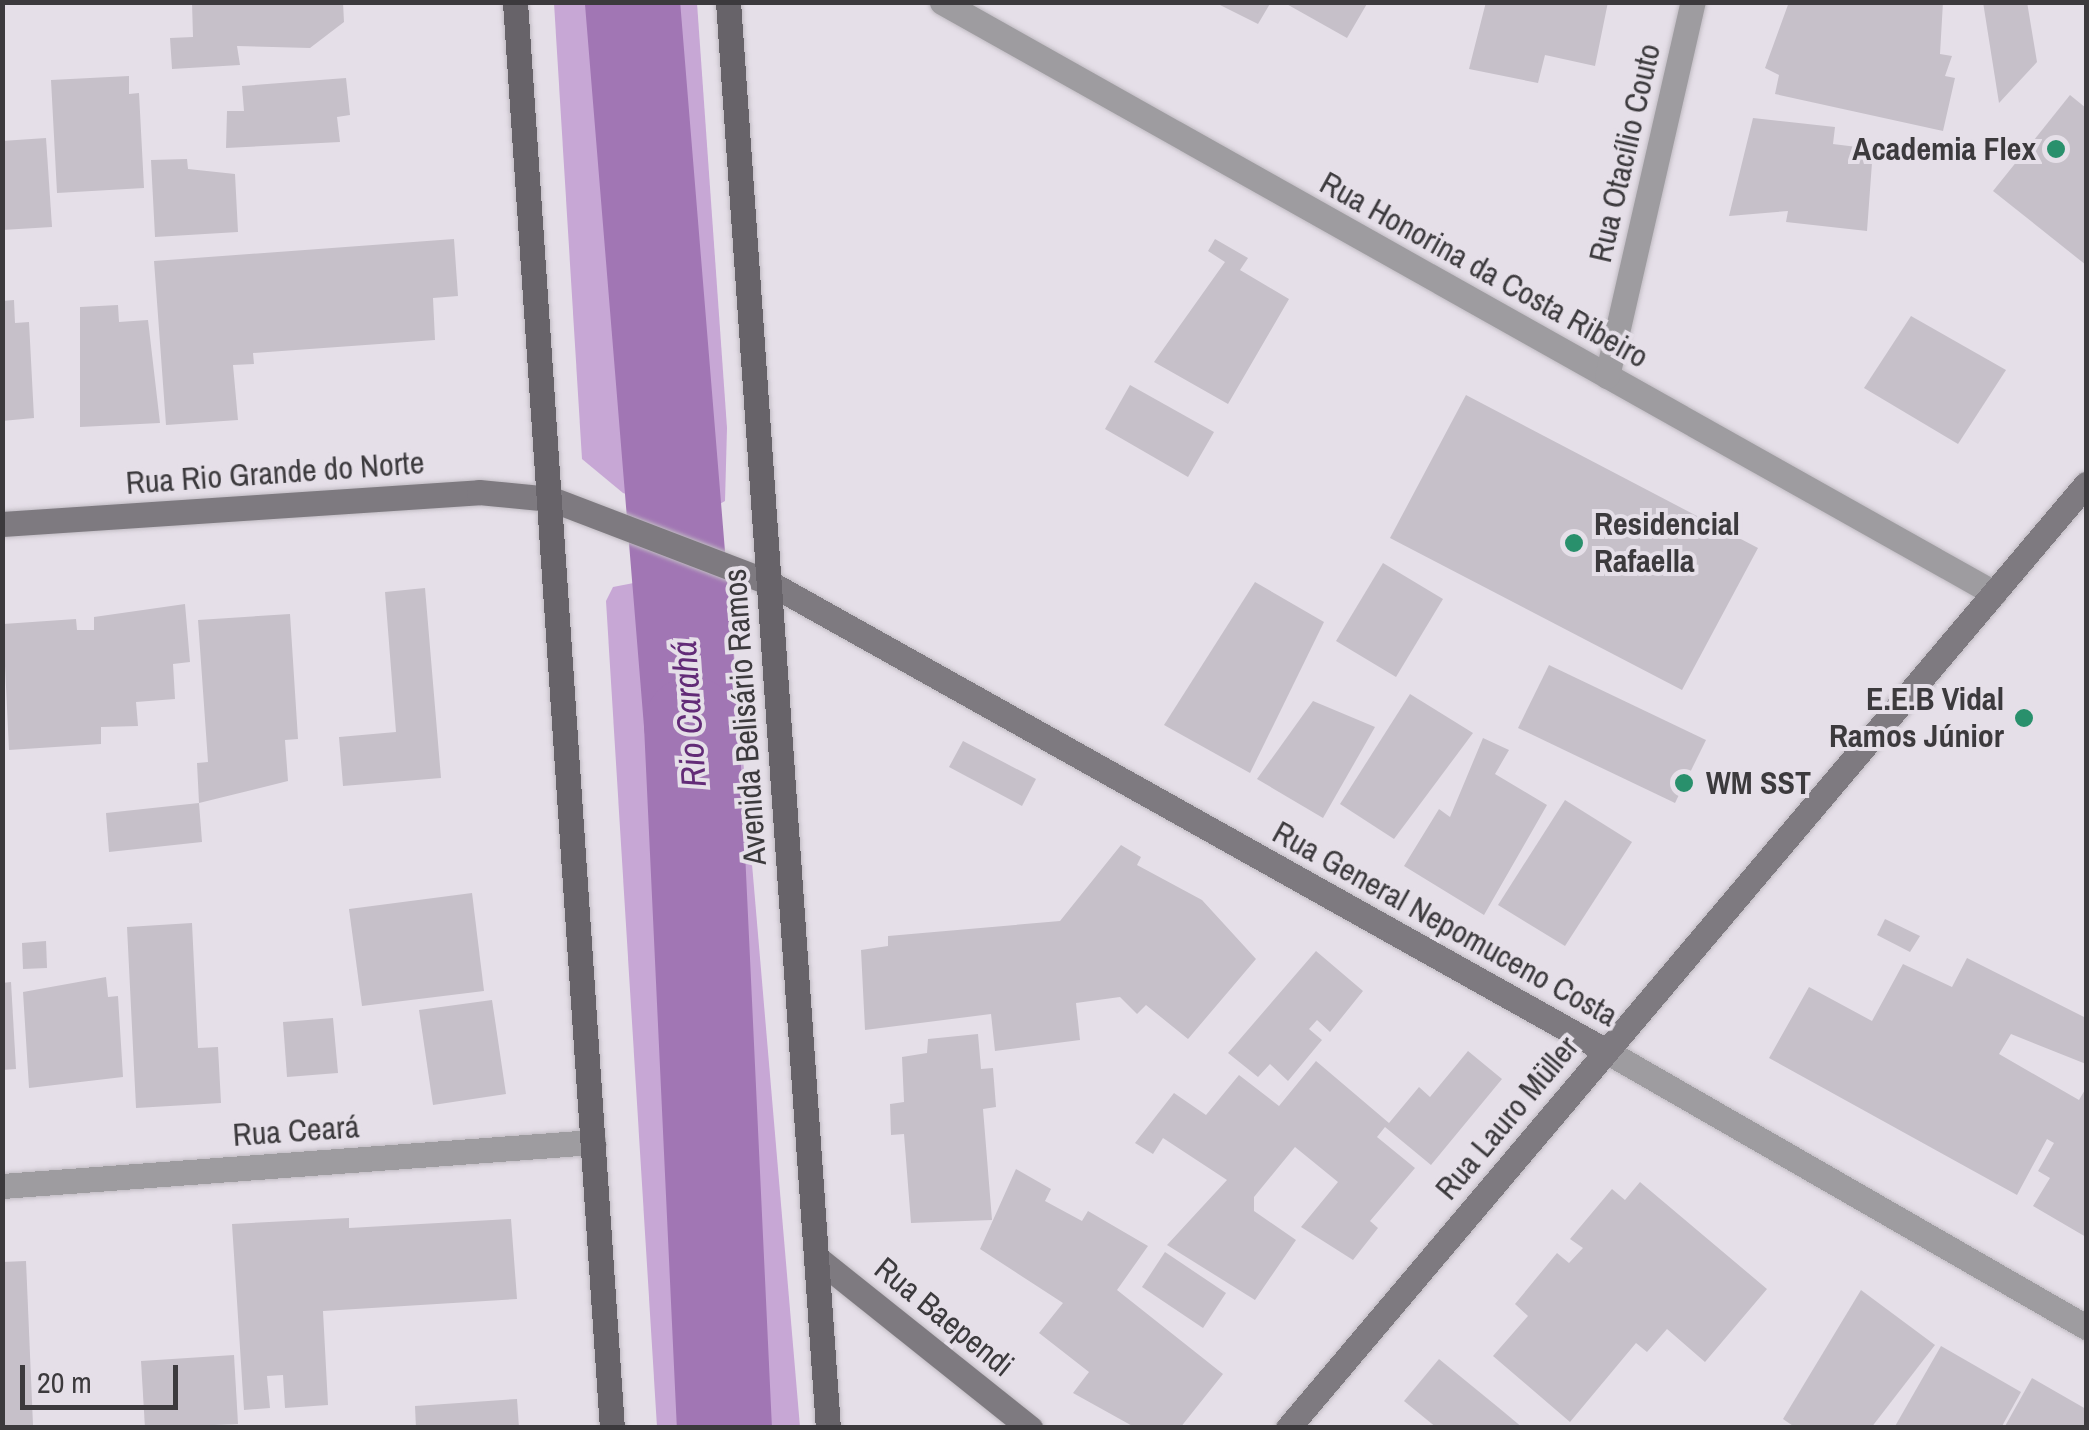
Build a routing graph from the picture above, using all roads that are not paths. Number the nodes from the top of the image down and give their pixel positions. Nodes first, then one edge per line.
1 (515, 2) edge
2 (728, 2) edge
3 (942, 2) edge
4 (1693, 2) edge
5 (1607, 376) junction
6 (2086, 484) edge
7 (551, 499) junction
8 (2, 524) edge
9 (722, 561) joint
10 (768, 582) junction
11 (1994, 593) junction
12 (1606, 1051) junction
13 (594, 1142) junction
14 (2, 1186) edge
15 (817, 1258) junction
16 (2086, 1327) edge
17 (612, 1428) edge
18 (828, 1428) edge
19 (1030, 1428) edge
20 (1288, 1428) edge

1 - 7 main road
2 - 10 main road, Avenida Belisário Ramos
3 - 5 street, Rua Honorina da Costa Ribeiro
4 - 5 street, Rua Otacílio Couto
5 - 11 street, Rua Honorina da Costa Ribeiro
6 - 11 main road, Rua Lauro Müller
7 - 8 main road, Rua Rio Grande do Norte
7 - 9 main road, Rua Rio Grande do Norte
7 - 13 main road
9 - 10 main road, Rua General Nepomuceno Costa
10 - 12 main road, Rua General Nepomuceno Costa
10 - 15 main road, Avenida Belisário Ramos
11 - 12 main road, Rua Lauro Müller
12 - 16 street, Rua General Nepomuceno Costa
12 - 20 main road, Rua Lauro Müller
13 - 14 street, Rua Ceará
13 - 17 main road
15 - 18 main road, Avenida Belisário Ramos
15 - 19 main road, Rua Baependi

